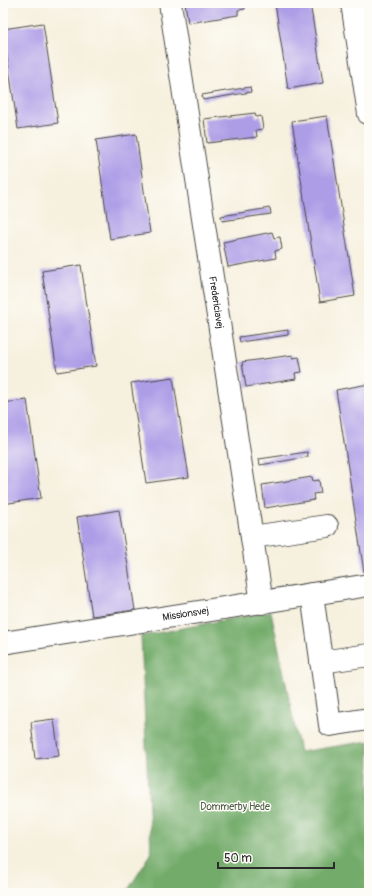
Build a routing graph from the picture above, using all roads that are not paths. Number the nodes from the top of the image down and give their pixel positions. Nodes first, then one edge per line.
1 (170, 3) edge
2 (352, 3) edge
3 (368, 101) edge
4 (327, 526) dead end
5 (252, 537) junction
6 (369, 585) edge
7 (312, 594) junction
8 (262, 602) junction
9 (3, 643) edge
10 (369, 655) edge
11 (321, 662) junction
12 (369, 719) edge

1 - 5 lane, Fredericiavej
2 - 3 lane
4 - 5 lane
5 - 8 lane, Fredericiavej
6 - 7 lane, Missionsvej
7 - 8 lane, Missionsvej
7 - 11 lane
8 - 9 lane, Missionsvej
10 - 11 lane
11 - 12 lane

